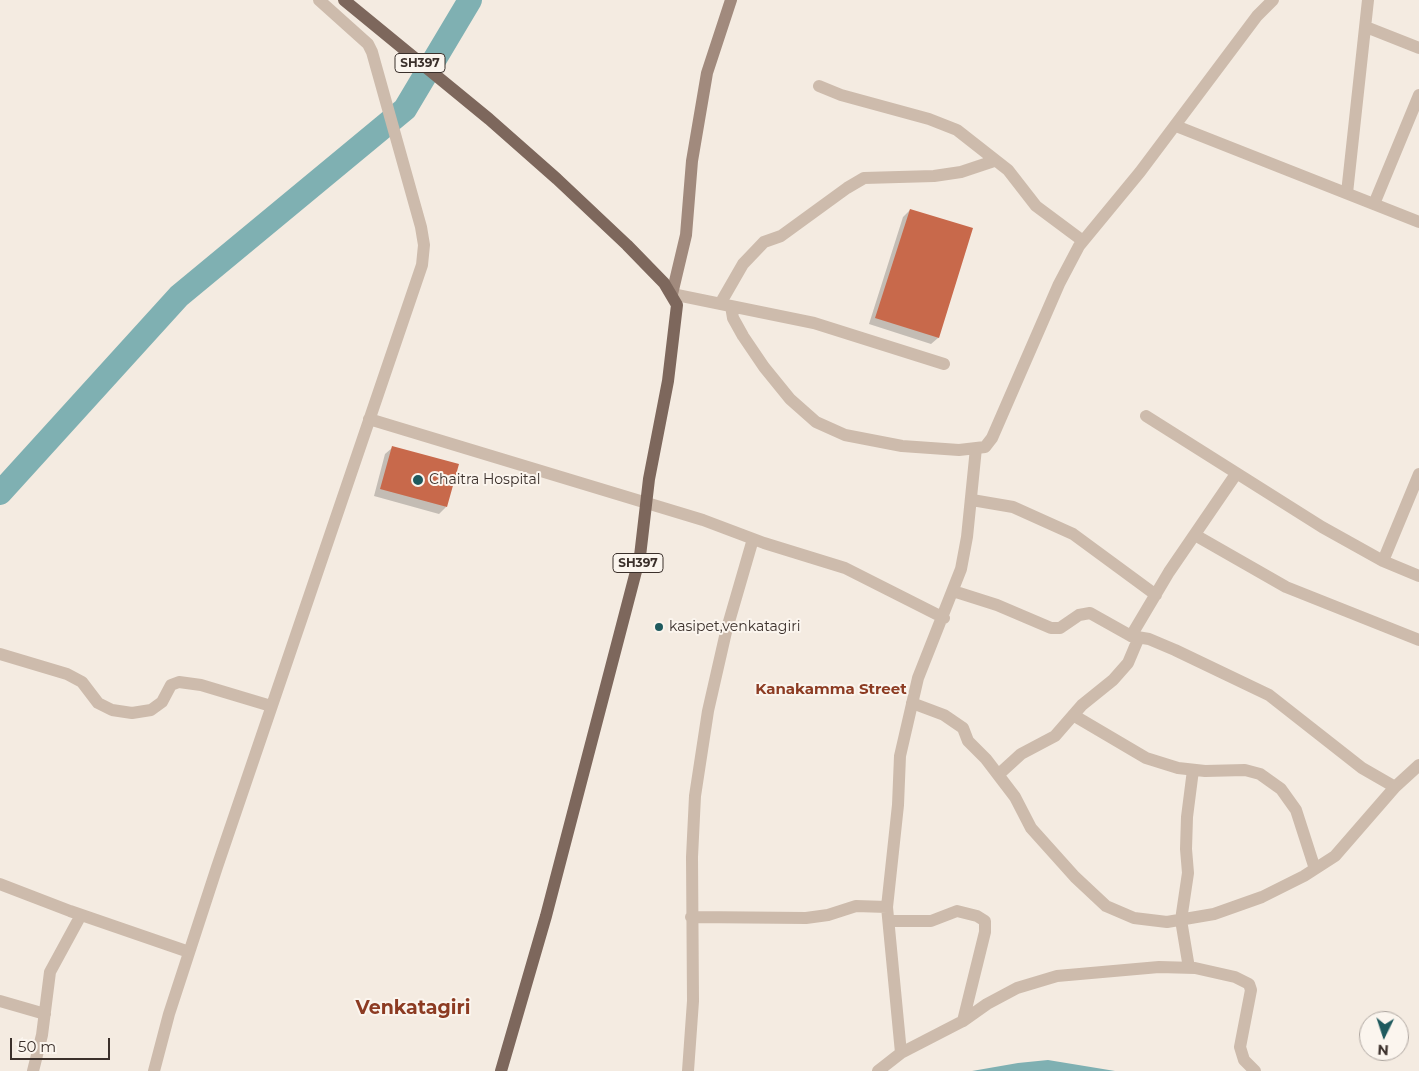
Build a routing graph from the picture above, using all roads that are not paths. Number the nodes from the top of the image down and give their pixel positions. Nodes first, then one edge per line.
1 (319, 0) edge
2 (731, 0) edge
3 (1273, 0) edge
4 (1368, 2) edge
5 (348, 3) edge
6 (1366, 27) junction
7 (1419, 48) edge
8 (818, 86) dead end
9 (1419, 94) edge
10 (1176, 126) junction
11 (994, 161) junction
12 (1346, 193) junction
13 (1374, 204) junction
14 (1419, 222) edge
15 (1083, 241) junction
16 (672, 294) junction
17 (726, 305) junction
18 (944, 364) dead end
19 (1146, 416) dead end
20 (369, 420) junction
21 (976, 448) junction
22 (1236, 474) junction
23 (1419, 474) edge
24 (972, 494) junction
25 (1414, 502) edge
26 (647, 503) junction
27 (1195, 535) junction
28 (753, 539) junction
29 (1383, 561) junction
30 (1419, 576) edge
31 (953, 591) junction
32 (1156, 595) junction
33 (944, 618) junction
34 (1135, 636) junction
35 (1419, 640) edge
36 (1, 658) edge
37 (912, 703) junction
38 (272, 706) junction
39 (1073, 715) junction
40 (1419, 765) edge
41 (1193, 770) junction
42 (998, 775) junction
43 (1395, 787) junction
44 (1315, 869) junction
45 (0, 884) edge
46 (887, 907) junction
47 (81, 915) junction
48 (691, 917) junction
49 (1181, 920) junction
50 (889, 921) junction
51 (189, 952) junction
52 (1189, 968) junction
53 (0, 1001) edge
54 (45, 1014) junction
55 (963, 1021) junction
56 (901, 1053) junction
57 (33, 1071) edge
58 (154, 1071) edge
59 (501, 1071) edge
60 (688, 1071) edge
61 (878, 1071) edge
62 (1255, 1071) edge

1 - 20 street
2 - 16 main road
3 - 10 street
4 - 6 street
5 - 16 main road, SH397
6 - 7 street
6 - 12 street
8 - 11 street
9 - 13 street
10 - 12 street
10 - 15 street
11 - 15 street
11 - 17 street
12 - 13 street
13 - 14 street
15 - 21 street
16 - 17 street
16 - 26 main road, SH397
17 - 18 street
17 - 21 street
19 - 22 street
20 - 26 street
20 - 38 street
21 - 24 street
22 - 27 street
22 - 29 street
23 - 25 street
24 - 31 street
24 - 32 street
25 - 29 street
26 - 28 street
26 - 59 main road, SH397
27 - 32 street
27 - 35 street
28 - 33 street
28 - 48 street
29 - 30 street
31 - 33 street
31 - 34 street
32 - 34 street
33 - 37 street
34 - 39 street
34 - 43 street
36 - 38 street
37 - 42 street
37 - 46 street
38 - 51 street
39 - 41 street
39 - 42 street
40 - 43 street
41 - 44 street
41 - 49 street
42 - 49 street
43 - 44 street
44 - 49 street
45 - 47 street
46 - 48 street
46 - 50 street
47 - 51 street
47 - 54 street
48 - 60 street
49 - 52 street
50 - 55 street
50 - 56 street
51 - 58 street
52 - 55 street
52 - 62 street
53 - 54 street
54 - 57 street
55 - 56 street
56 - 61 street

